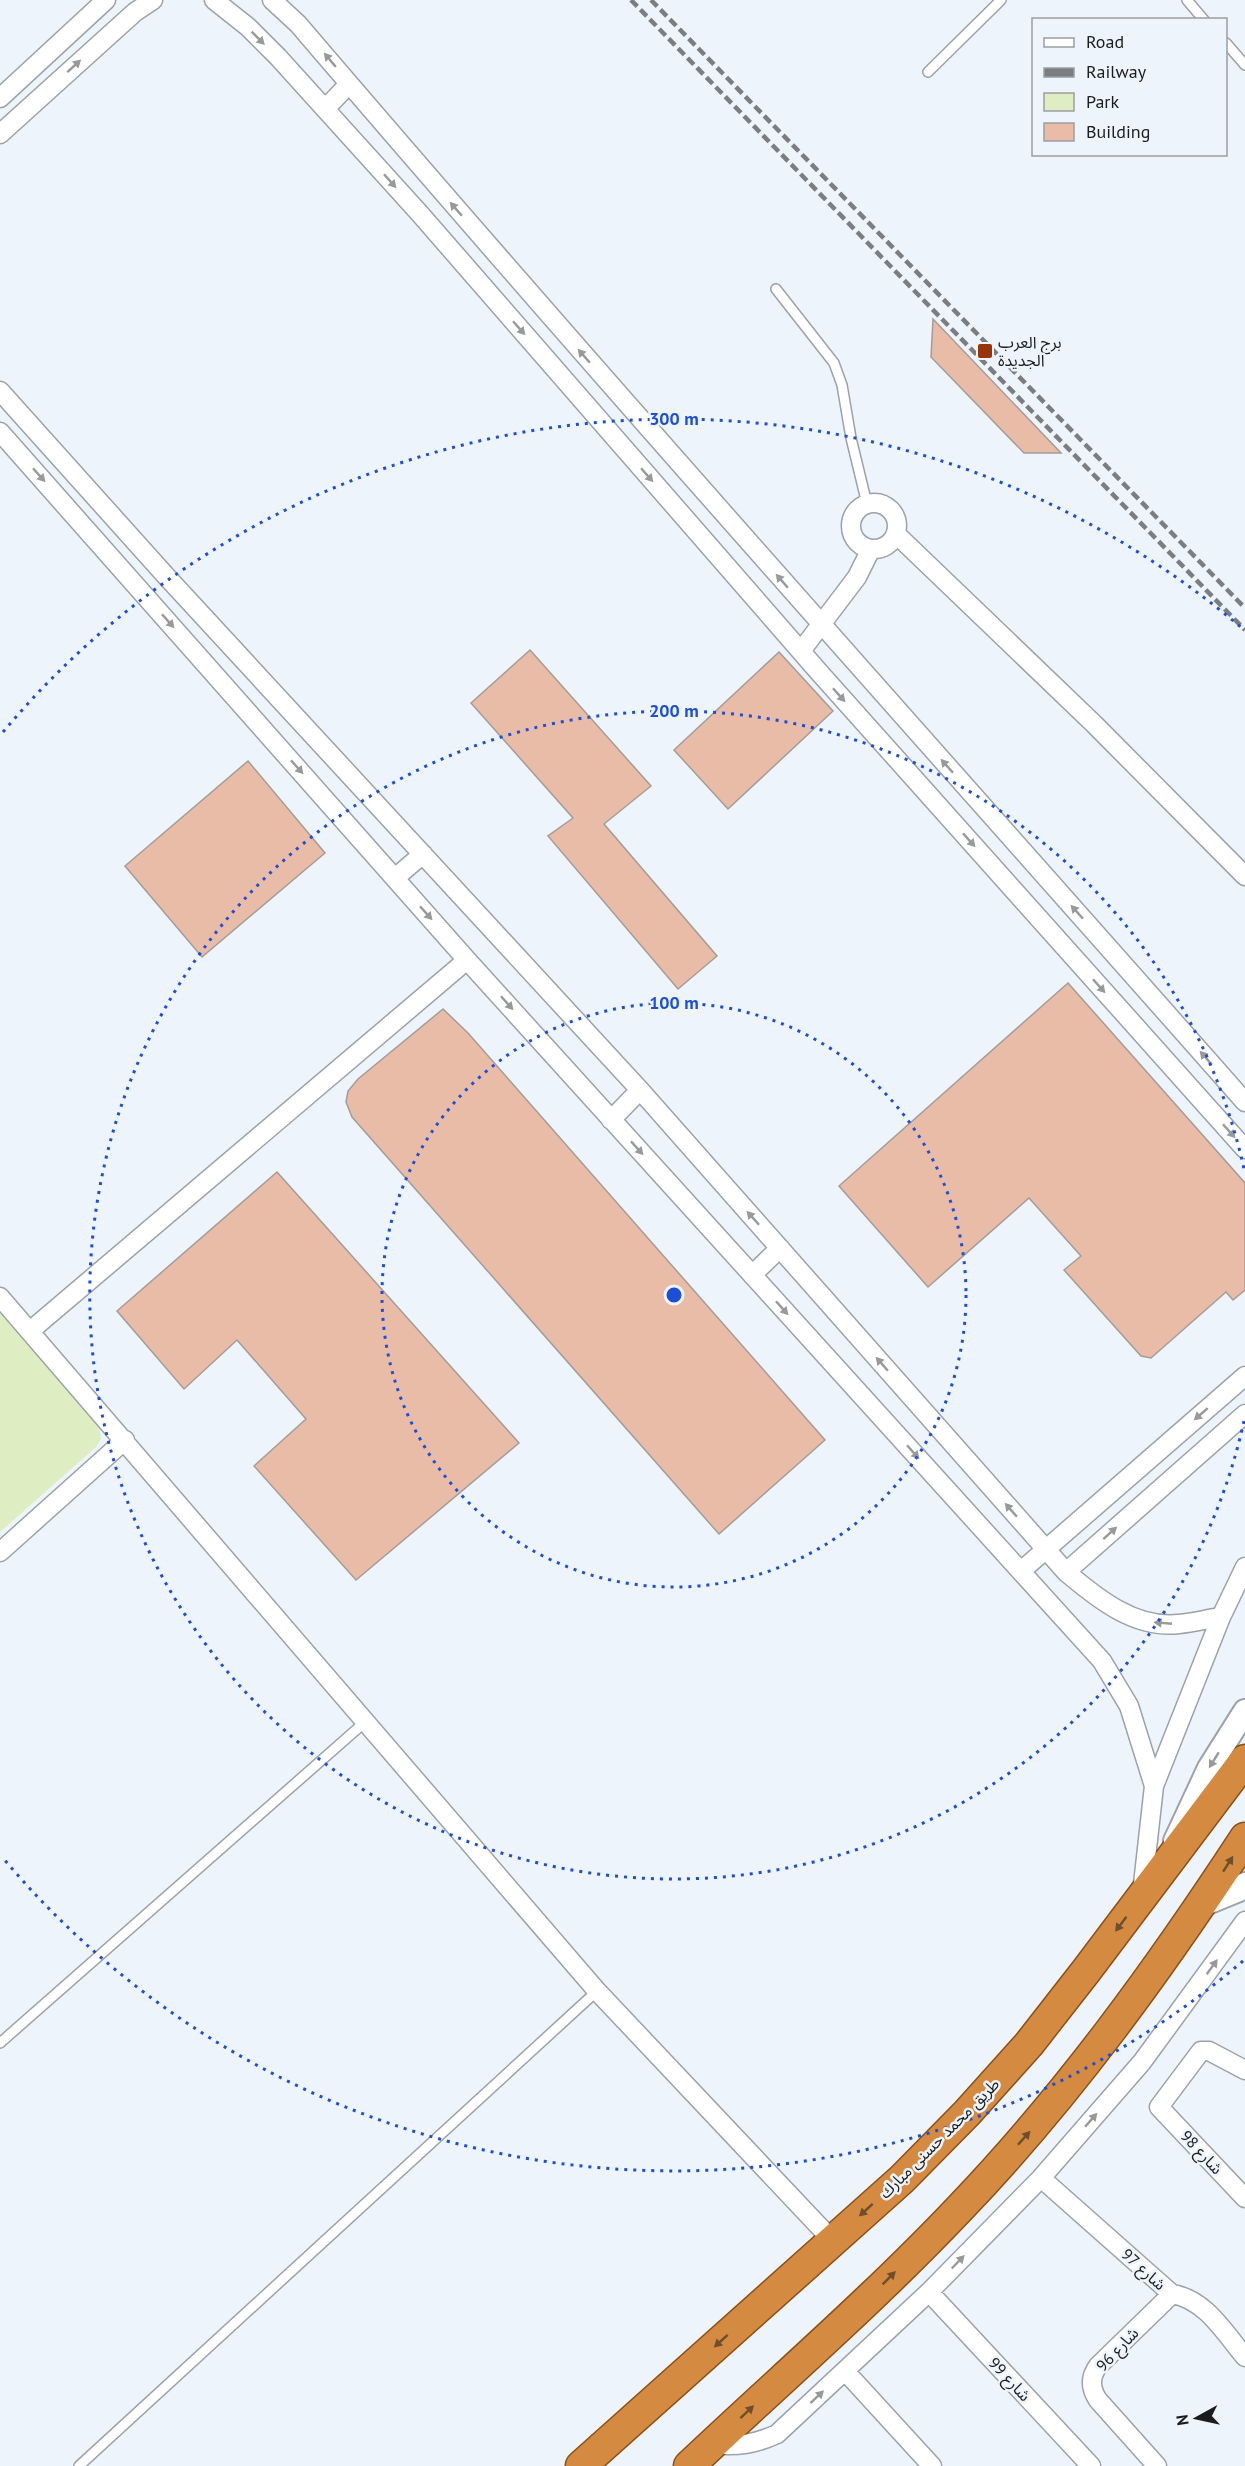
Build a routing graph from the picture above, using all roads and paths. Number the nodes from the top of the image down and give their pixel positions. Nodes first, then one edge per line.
1 (106, 0) edge
2 (153, 0) edge
3 (214, 0) edge
4 (272, 0) edge
5 (1001, 0) edge
6 (1187, 0) edge
7 (1202, 18) edge
8 (1227, 44) edge
9 (1245, 65) edge
10 (33, 68) junction
11 (927, 72) dead end
12 (350, 84) junction
13 (52, 86) junction
14 (0, 98) edge
15 (325, 109) junction
16 (0, 134) edge
17 (776, 289) dead end
18 (613, 389) junction
19 (0, 391) edge
20 (591, 411) junction
21 (0, 432) edge
22 (867, 504) junction
23 (896, 534) junction
24 (871, 549) junction
25 (820, 626) junction
26 (801, 651) junction
27 (423, 854) junction
28 (1245, 876) edge
29 (396, 878) junction
30 (467, 960) junction
31 (640, 1090) junction
32 (1245, 1102) edge
33 (611, 1119) junction
34 (1245, 1149) edge
35 (780, 1248) junction
36 (753, 1275) junction
37 (0, 1297) edge
38 (30, 1331) junction
39 (1245, 1376) edge
40 (1245, 1414) edge
41 (125, 1440) junction
42 (1045, 1550) junction
43 (0, 1552) edge
44 (1245, 1567) edge
45 (1021, 1570) junction
46 (1066, 1572) junction
47 (1221, 1617) junction
48 (1245, 1711) edge
49 (365, 1722) junction
50 (1245, 1760) edge
51 (1154, 1786) junction
52 (1245, 1838) edge
53 (1166, 1866) junction
54 (1245, 1884) edge
55 (1141, 1898) junction
56 (1200, 1906) junction
57 (1242, 1931) edge
58 (597, 1991) junction
59 (0, 2043) edge
60 (1245, 2070) edge
61 (1041, 2178) junction
62 (1245, 2198) edge
63 (833, 2241) junction
64 (929, 2292) junction
65 (1172, 2294) junction
66 (1245, 2357) edge
67 (845, 2371) junction
68 (712, 2444) junction
69 (79, 2466) edge
70 (581, 2466) edge
71 (688, 2466) edge
72 (932, 2466) edge
73 (1091, 2466) edge
74 (1157, 2466) edge

1 - 10 street
13 -> 2 street
3 -> 15 street
12 -> 4 street
5 - 11 lane
6 - 7 lane
8 - 9 lane
10 - 13 street
10 - 14 street
12 - 15 street
18 -> 12 street
13 - 16 street
15 -> 20 street
17 - 22 lane
18 - 20 street
25 -> 18 street
19 - 27 street
20 -> 26 street
21 -> 29 street
22 - 23 street
22 - 24 street
23 - 24 street
23 - 28 street
24 - 25 street
25 - 26 street
32 -> 25 street
26 -> 34 street
27 - 29 street
27 - 31 street
29 -> 30 street
30 -> 33 street
30 - 38 street
31 - 33 street
35 -> 31 street
33 -> 36 street
35 - 36 street
42 -> 35 street
36 -> 45 street
37 - 38 street
38 - 41 street
39 -> 42 street
46 -> 40 street
41 - 43 street
41 - 49 street
42 - 45 street
42 - 46 street
44 - 47 street
45 - 51 street
47 -> 46 street
47 - 51 street
48 -> 53 street
49 - 58 street
49 - 59 lane
50 - 53 highway, طريق محمد حسنى مبارك
51 - 55 street
56 -> 52 highway
53 - 55 highway, طريق محمد حسنى مبارك
54 - 56 street
55 -> 63 highway, طريق محمد حسنى مبارك
68 -> 56 highway
61 -> 57 street
58 - 63 street
58 - 69 lane
60 - 62 street, شارع 98
64 -> 61 street
61 - 65 street, شارع 97
63 -> 70 highway, طريق محمد حسنى مبارك
64 - 67 street
64 - 73 street, شارع 99
65 - 66 street, شارع 97
65 - 74 street, شارع 96
68 -> 67 street
67 - 72 street
68 - 71 highway

